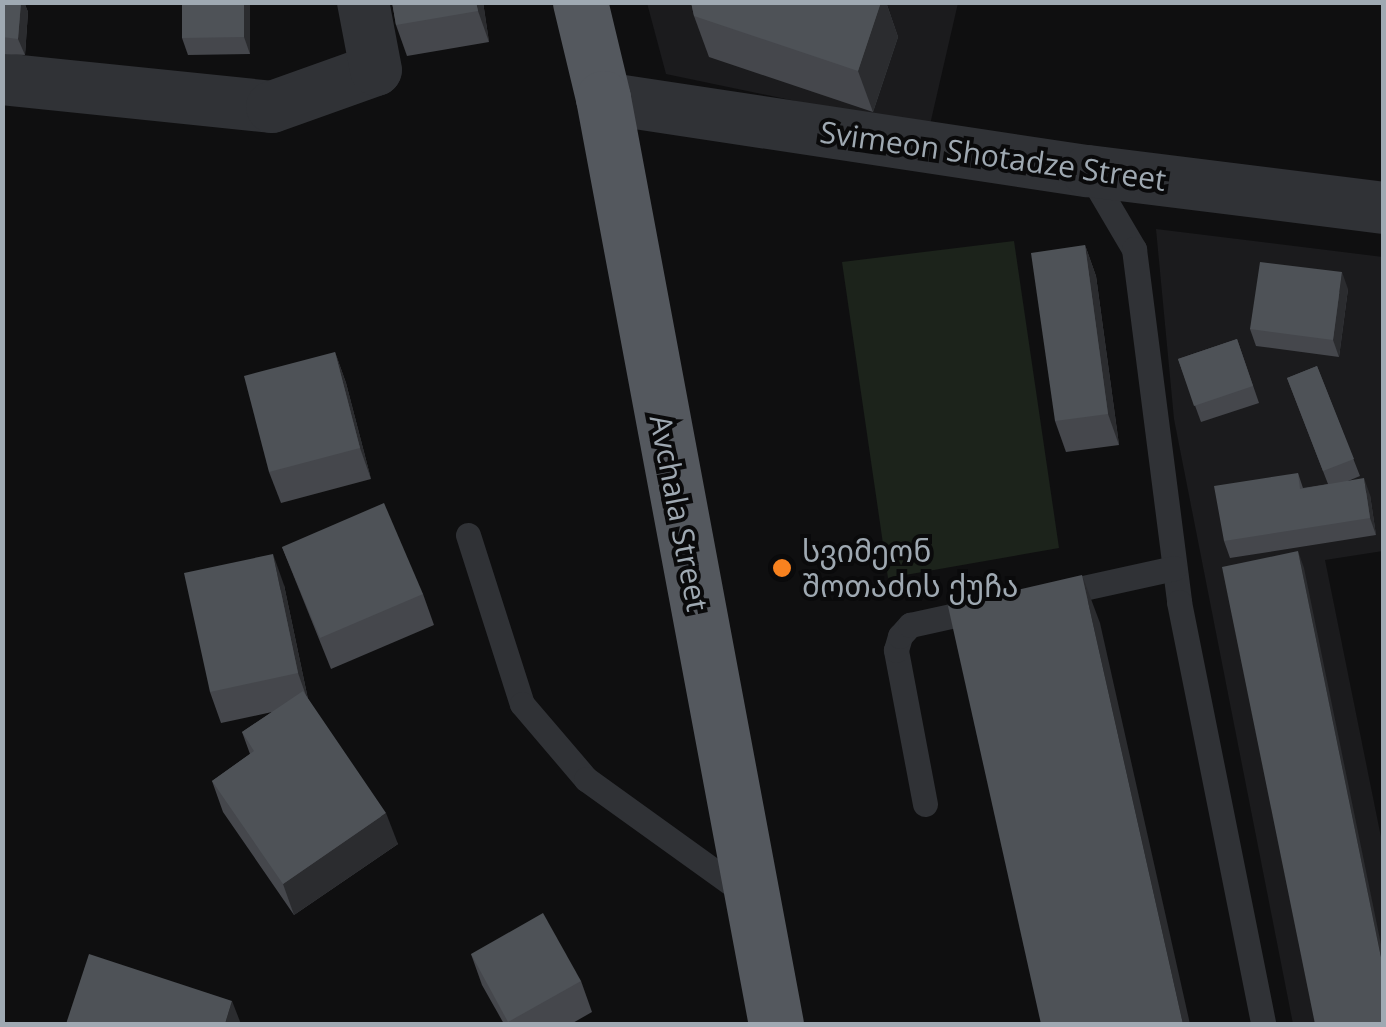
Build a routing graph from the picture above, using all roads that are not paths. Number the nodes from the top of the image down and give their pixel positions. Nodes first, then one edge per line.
1 (362, 2) edge
2 (580, 2) edge
3 (2, 79) edge
4 (603, 98) junction
5 (1088, 171) junction
6 (1384, 208) edge
7 (468, 535) dead end
8 (1174, 568) junction
9 (925, 804) dead end
10 (753, 899) junction
11 (776, 1024) edge
12 (1263, 1024) edge

1 - 3 street
2 - 4 highway, Avchala Street
4 - 5 street, Svimeon Shotadze Street
4 - 10 highway, Avchala Street
5 - 6 street, Svimeon Shotadze Street
5 - 8 lane
7 - 10 lane
8 - 9 lane
8 - 12 lane
10 - 11 highway, Avchala Street

